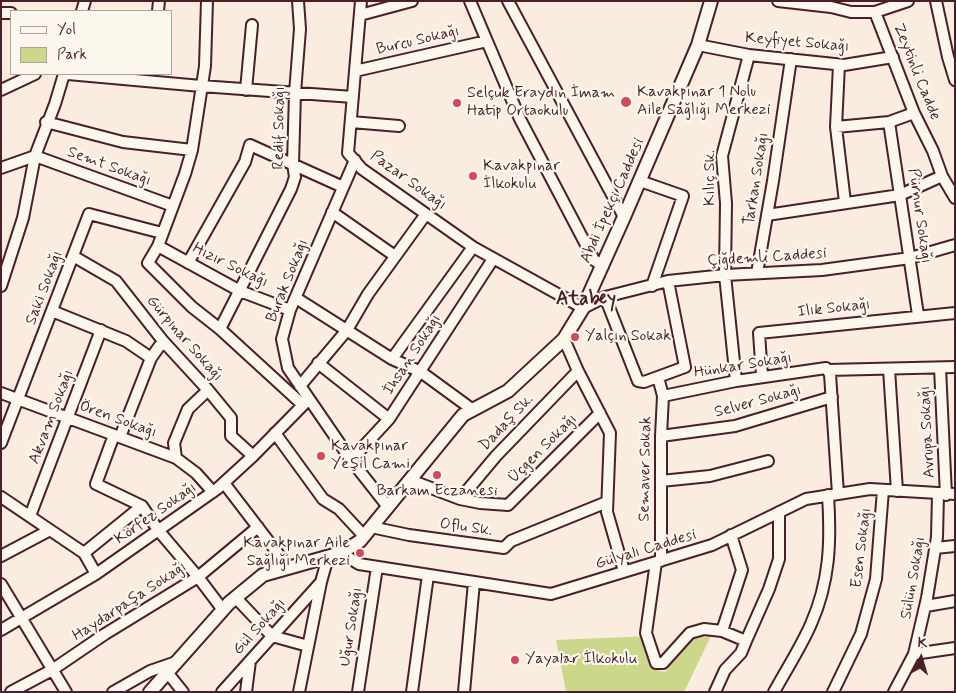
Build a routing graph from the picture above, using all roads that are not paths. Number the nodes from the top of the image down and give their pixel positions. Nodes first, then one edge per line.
1 (207, 1) edge
2 (298, 1) edge
3 (361, 1) edge
4 (412, 1) edge
5 (470, 1) edge
6 (509, 1) edge
7 (712, 1) edge
8 (778, 1) edge
9 (908, 1) edge
10 (936, 1) edge
11 (832, 4) edge
12 (875, 12) junction
13 (360, 15) junction
14 (252, 25) dead end
15 (487, 41) junction
16 (698, 45) junction
17 (950, 45) edge
18 (749, 55) junction
19 (893, 57) junction
20 (791, 59) junction
21 (839, 65) junction
22 (355, 71) junction
23 (32, 75) edge
24 (64, 75) edge
25 (90, 75) edge
26 (155, 78) edge
27 (955, 80) edge
28 (201, 86) junction
29 (1, 90) edge
30 (246, 90) junction
31 (295, 93) junction
32 (353, 97) junction
33 (914, 113) junction
34 (46, 122) junction
35 (350, 122) junction
36 (889, 122) junction
37 (399, 126) dead end
38 (836, 127) junction
39 (192, 150) junction
40 (35, 156) junction
41 (355, 160) junction
42 (293, 164) junction
43 (1, 168) edge
44 (942, 176) junction
45 (640, 181) junction
46 (952, 186) edge
47 (343, 187) junction
48 (900, 195) junction
49 (955, 198) edge
50 (846, 202) junction
51 (173, 206) junction
52 (332, 212) junction
53 (426, 214) junction
54 (767, 215) junction
55 (624, 217) junction
56 (162, 233) junction
57 (955, 245) edge
58 (158, 246) junction
59 (473, 247) junction
60 (73, 256) junction
61 (394, 256) junction
62 (910, 258) junction
63 (493, 259) junction
64 (188, 263) junction
65 (603, 266) junction
66 (757, 273) junction
67 (725, 275) junction
68 (668, 281) junction
69 (1, 286) edge
70 (652, 286) junction
71 (240, 291) junction
72 (605, 297) junction
73 (296, 298) junction
74 (583, 308) junction
75 (290, 310) junction
76 (52, 311) junction
77 (955, 312) edge
78 (918, 315) junction
79 (220, 329) junction
80 (101, 330) junction
81 (346, 330) junction
82 (564, 339) junction
83 (163, 341) junction
84 (151, 358) junction
85 (392, 359) junction
86 (318, 363) junction
87 (955, 367) edge
88 (940, 368) junction
89 (889, 369) junction
90 (578, 371) junction
91 (420, 372) junction
92 (829, 372) junction
93 (762, 376) junction
94 (658, 378) junction
95 (736, 380) junction
96 (300, 386) junction
97 (208, 390) junction
98 (1, 393) edge
99 (663, 396) junction
100 (832, 396) junction
101 (18, 399) junction
102 (306, 402) junction
103 (473, 410) junction
104 (600, 413) junction
105 (68, 418) junction
106 (389, 418) junction
107 (275, 433) junction
108 (117, 436) junction
109 (661, 436) junction
110 (1, 443) edge
111 (253, 456) junction
112 (176, 458) junction
113 (351, 460) junction
114 (768, 461) dead end
115 (410, 480) junction
116 (661, 482) junction
117 (224, 483) junction
118 (883, 490) junction
119 (896, 491) junction
120 (214, 492) junction
121 (946, 494) edge
122 (833, 495) junction
123 (1, 497) edge
124 (460, 499) junction
125 (607, 502) junction
126 (142, 506) junction
127 (388, 506) junction
128 (779, 512) junction
129 (30, 516) junction
130 (258, 527) junction
131 (50, 530) junction
132 (158, 530) junction
133 (368, 531) junction
134 (731, 535) junction
135 (955, 546) edge
136 (935, 548) junction
137 (84, 553) junction
138 (341, 553) junction
139 (1, 556) edge
140 (328, 557) junction
141 (658, 562) junction
142 (377, 567) junction
143 (289, 568) junction
144 (624, 572) junction
145 (96, 574) junction
146 (428, 575) junction
147 (198, 576) junction
148 (321, 582) junction
149 (474, 582) junction
150 (1, 584) edge
151 (236, 598) junction
152 (955, 601) edge
153 (926, 606) junction
154 (223, 610) junction
155 (22, 618) junction
156 (1, 630) edge
157 (722, 631) junction
158 (272, 636) junction
159 (746, 641) junction
160 (308, 646) junction
161 (955, 648) edge
162 (914, 654) junction
163 (250, 660) junction
164 (176, 662) junction
165 (52, 670) junction
166 (167, 672) junction
167 (11, 692) edge
168 (66, 692) edge
169 (113, 692) edge
170 (150, 692) edge
171 (183, 692) edge
172 (222, 692) edge
173 (246, 692) edge
174 (299, 692) edge
175 (358, 692) edge
176 (412, 692) edge
177 (464, 692) edge
178 (715, 692) edge
179 (774, 692) edge
180 (834, 692) edge
181 (894, 692) edge

1 - 28 street
2 - 31 street, Redif Sokağı
3 - 13 street, Pazar Sokağı
4 - 13 street
5 - 15 street
6 - 55 street
7 - 16 main road, Abdi İpekçi Caddesi
8 - 11 street
9 - 12 street
10 - 17 street
11 - 12 street
12 - 19 street, Zeytinli Cadde
13 - 22 street, Pazar Sokağı
14 - 30 street
15 - 22 street, Burcu Sokağı
15 - 65 street
16 - 18 street, Keyfiyet Sokağı
16 - 45 main road, Abdi İpekçi Caddesi
17 - 27 street
18 - 20 street, Keyfiyet Sokağı
18 - 67 street, Kılıç Sk.
19 - 21 street, Keyfiyet Sokağı
19 - 33 street, Zeytinli Cadde
20 - 21 street, Keyfiyet Sokağı
20 - 54 street, Tarkan Sokağı
21 - 38 street
22 - 32 street, Pazar Sokağı
23 - 29 street
24 - 34 street
25 - 26 street
26 - 28 street
28 - 30 street
28 - 39 street
30 - 31 street
31 - 32 street
31 - 42 street, Redif Sokağı
32 - 35 street, Pazar Sokağı
33 - 36 street
33 - 44 street, Zeytinli Cadde
34 - 39 street
34 - 40 street
35 - 37 street
35 - 41 street, Pazar Sokağı
36 - 38 street
36 - 48 street, Pürnur Sokağı
38 - 50 street
39 - 51 street
40 - 43 street
40 - 51 street, Semt Sokağı
40 - 69 street
41 - 47 street, Burak Sokağı
41 - 53 street, Pazar Sokağı
42 - 47 street
42 - 64 street
42 - 71 street, Redif Sokağı
44 - 46 street, Zeytinli Cadde
44 - 48 street
45 - 55 main road, Abdi İpekçi Caddesi
45 - 70 street
46 - 49 street, Zeytinli Cadde
47 - 52 street, Burak Sokağı
48 - 50 street
48 - 62 street, Pürnur Sokağı
50 - 54 street
51 - 56 street
52 - 61 street
52 - 73 street, Burak Sokağı
53 - 59 street, Pazar Sokağı
53 - 61 street
54 - 66 street, Tarkan Sokağı
55 - 65 main road, Abdi İpekçi Caddesi
56 - 58 street
56 - 60 street, Saki Sokağı
57 - 62 street, Çiğdemli Caddesi
58 - 64 street, Hızır Sokağı
58 - 79 street
59 - 63 street, Pazar Sokağı
59 - 85 street
60 - 76 street, Saki Sokağı
60 - 83 street, Gürpınar Sokağı
61 - 81 street
62 - 66 street, Çiğdemli Caddesi
62 - 78 street, Pürnur Sokağı
63 - 74 street, Pazar Sokağı
63 - 91 street, İhsan Sokağı
64 - 71 street, Hızır Sokağı
65 - 74 main road, Abdi İpekçi Caddesi
66 - 67 street, Çiğdemli Caddesi
67 - 68 street, Çiğdemli Caddesi
67 - 95 street, Kılıç Sk.
68 - 70 street, Çiğdemli Caddesi
68 - 94 street
70 - 72 street, Çiğdemli Caddesi
71 - 75 street, Hızır Sokağı
71 - 79 street, Redif Sokağı
72 - 74 street, Çiğdemli Caddesi
72 - 94 street
73 - 75 street, Burak Sokağı
73 - 81 street
74 - 82 main road, Abdi İpekçi Caddesi
75 - 96 street, Burak Sokağı
76 - 80 street
76 - 101 street, Saki Sokağı
77 - 78 street, Ilık Sokağı
78 - 93 street, Ilık Sokağı
79 - 102 street
80 - 84 street
80 - 105 street, Akvam Sokağı
81 - 85 street
81 - 86 street
82 - 90 street
82 - 103 main road, Abdi İpekçi Caddesi
83 - 84 street
83 - 97 street, Gürpınar Sokağı
84 - 108 street
85 - 91 street
86 - 96 street
86 - 106 street
87 - 88 street, Hünkar Sokağı
88 - 89 street, Hünkar Sokağı
88 - 121 street, Avrupa Sokağı
89 - 92 street, Hünkar Sokağı
89 - 119 street
90 - 104 street
90 - 124 street, Dadaş Sk.
91 - 103 street
91 - 106 street, İhsan Sokağı
92 - 93 street, Hünkar Sokağı
92 - 100 street
93 - 95 street, Hünkar Sokağı
94 - 99 street, Semaver Sokak
95 - 99 street, Hünkar Sokağı
96 - 102 street, Burak Sokağı
97 - 111 street, Gürpınar Sokağı
97 - 112 street
98 - 101 street, Ören Sokağı
99 - 109 street, Semaver Sokak
100 - 109 street, Selver Sokağı
100 - 122 street
101 - 105 street, Ören Sokağı
101 - 110 street, Saki Sokağı
102 - 107 street, Körfez Sokağı
102 - 113 street, Burak Sokağı
103 - 115 main road, Abdi İpekçi Caddesi
104 - 124 street, Üçgen Sokağı
104 - 125 street
105 - 108 street, Ören Sokağı
105 - 129 street, Akvam Sokağı
106 - 113 street, İhsan Sokağı
107 - 111 street, Körfez Sokağı
107 - 133 street
108 - 112 street, Ören Sokağı
108 - 126 street
109 - 116 street, Semaver Sokak
111 - 117 street, Körfez Sokağı
112 - 120 street, Ören Sokağı
113 - 127 street, Burak Sokağı
114 - 116 street
115 - 124 street
115 - 127 main road, Abdi İpekçi Caddesi
116 - 141 street, Semaver Sokak
117 - 120 street, Körfez Sokağı
117 - 130 street
118 - 119 street, Gülyalı Caddesi
118 - 122 street, Gülyalı Caddesi
118 - 180 street, Esen Sokağı
119 - 121 street, Gülyalı Caddesi
120 - 132 street, Körfez Sokağı
121 - 136 street, Sülün Sokağı
122 - 128 street, Gülyalı Caddesi
122 - 179 street
123 - 129 street
125 - 133 street, Oflu Sk.
125 - 144 street
126 - 132 street
126 - 137 street
127 - 133 main road, Abdi İpekçi Caddesi
128 - 134 street, Gülyalı Caddesi
128 - 159 street
129 - 131 street
130 - 143 street
130 - 147 street, Haydarpaşa Sokağı
131 - 137 street
131 - 139 street
132 - 145 street, Körfez Sokağı
132 - 147 street
133 - 138 main road, Abdi İpekçi Caddesi
134 - 141 street, Gülyalı Caddesi
134 - 157 street
135 - 136 street
136 - 153 street, Sülün Sokağı
137 - 145 street
138 - 140 main road, Abdi İpekçi Caddesi
138 - 142 street, Gülyalı Caddesi
140 - 143 main road, Abdi İpekçi Caddesi
140 - 148 street
141 - 144 street, Gülyalı Caddesi
141 - 157 street, Semaver Sokak
142 - 146 street, Gülyalı Caddesi
142 - 175 street, Uğur Sokağı
143 - 151 main road, Abdi İpekçi Caddesi
144 - 149 street, Gülyalı Caddesi
145 - 155 street, Körfez Sokağı
146 - 149 street, Gülyalı Caddesi
146 - 176 street
147 - 154 street
147 - 165 street, Haydarpaşa Sokağı
148 - 158 street, Gül Sokağı
148 - 160 street
149 - 177 street
150 - 155 street
151 - 154 main road, Abdi İpekçi Caddesi
151 - 158 street
152 - 153 street
153 - 162 street, Sülün Sokağı
154 - 164 main road, Abdi İpekçi Caddesi
155 - 156 street, Körfez Sokağı
155 - 165 street
157 - 159 street
158 - 160 street
158 - 163 street, Gül Sokağı
159 - 178 street
160 - 174 street
161 - 162 street
162 - 181 street, Sülün Sokağı
163 - 172 street, Gül Sokağı
163 - 173 street
164 - 166 main road, Abdi İpekçi Caddesi
164 - 169 street
165 - 167 street, Haydarpaşa Sokağı
165 - 168 street
166 - 170 main road, Abdi İpekçi Caddesi
166 - 171 street

